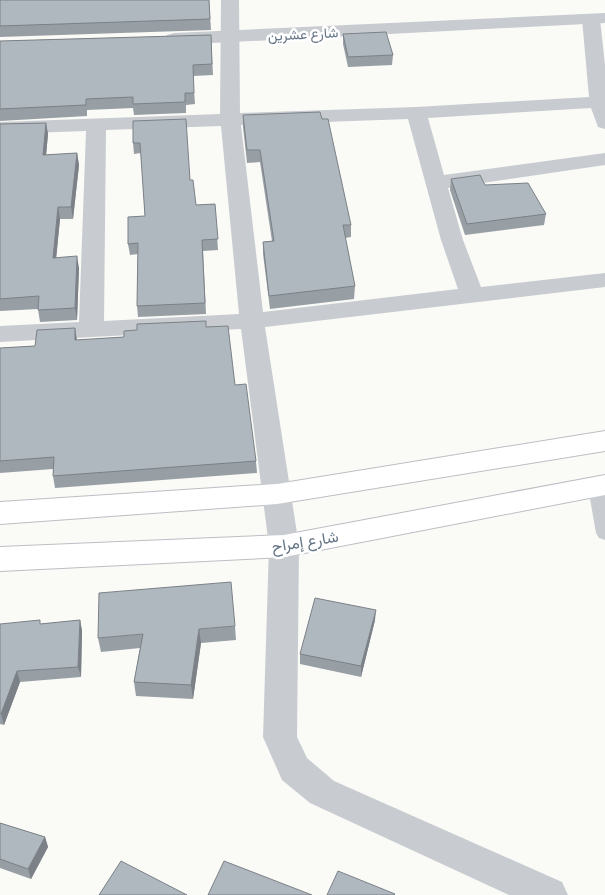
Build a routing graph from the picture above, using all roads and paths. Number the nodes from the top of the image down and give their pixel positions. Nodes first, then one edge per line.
1 (230, 0) edge
2 (598, 19) edge
3 (231, 37) junction
4 (154, 39) edge
5 (599, 102) junction
6 (416, 113) junction
7 (230, 119) junction
8 (96, 123) junction
9 (605, 123) edge
10 (0, 128) edge
11 (605, 160) edge
12 (436, 183) junction
13 (605, 280) edge
14 (472, 294) junction
15 (252, 321) junction
16 (92, 330) junction
17 (0, 334) edge
18 (605, 440) edge
19 (600, 486) edge
20 (277, 494) junction
21 (0, 513) edge
22 (605, 533) edge
23 (284, 546) junction
24 (0, 559) edge
25 (549, 895) edge

1 - 3 street
2 - 3 street, شارع عشرين
2 - 5 street
3 - 4 street, شارع عشرين
3 - 7 street
5 - 6 street
5 - 9 street
6 - 7 street
6 - 12 street
7 - 8 street
7 - 15 street
8 - 10 street
8 - 16 street
11 - 12 street
12 - 14 street
13 - 14 street
14 - 15 street
15 - 16 street
15 - 20 street
16 - 17 street
18 - 20 main road
19 - 22 lane
19 - 23 main road, شارع إمراح
20 - 21 main road
20 - 23 street
23 - 24 main road, شارع إمراح
23 - 25 street

